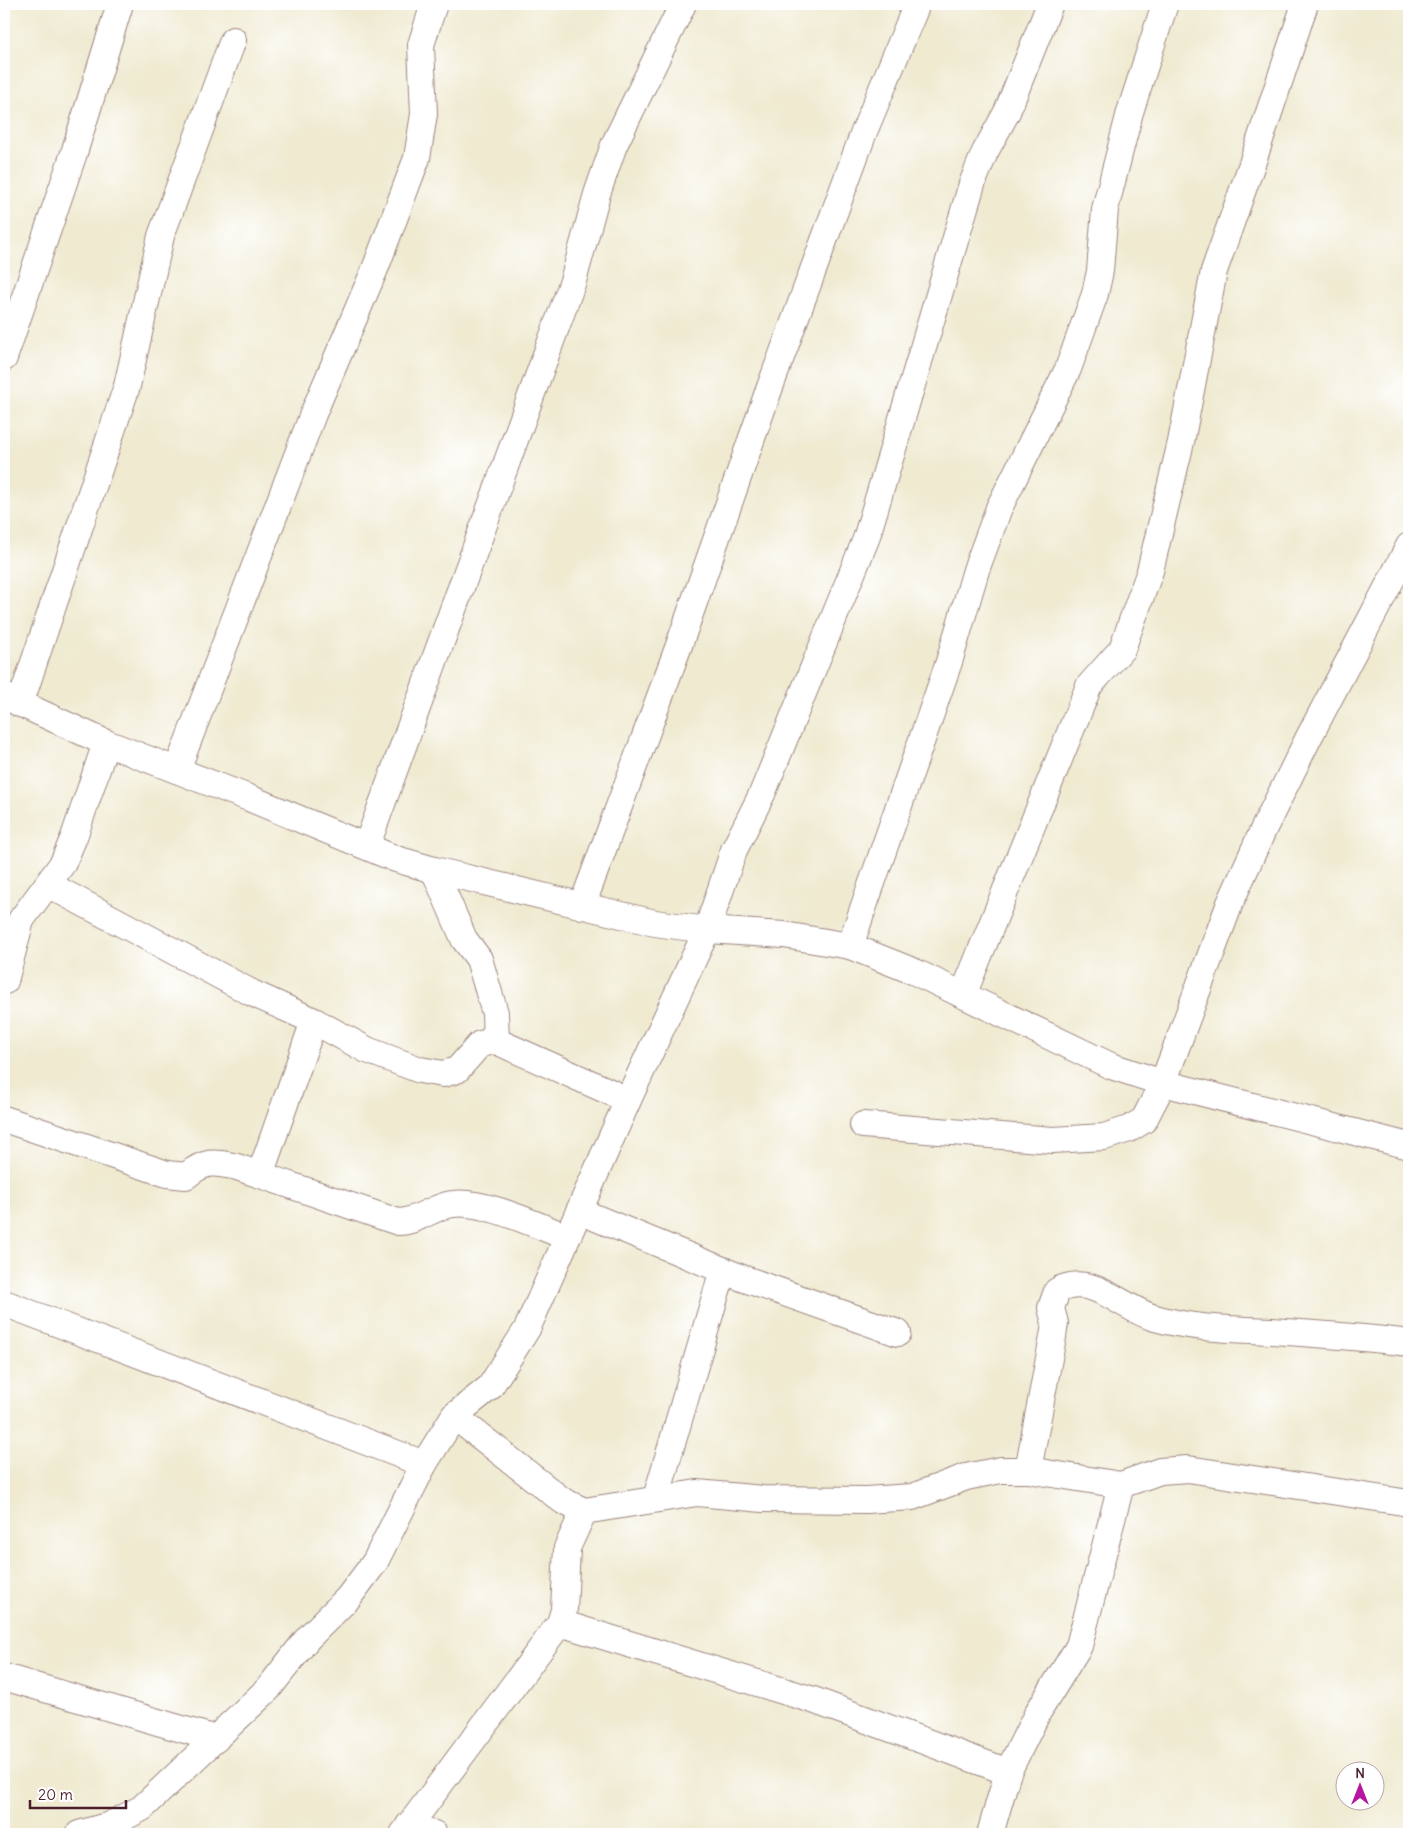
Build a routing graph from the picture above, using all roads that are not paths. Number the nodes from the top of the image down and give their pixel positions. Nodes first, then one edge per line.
1 (120, 4) edge
2 (434, 4) edge
3 (683, 4) edge
4 (917, 4) edge
5 (1050, 4) edge
6 (1166, 4) edge
7 (1304, 4) edge
8 (233, 40) dead end
9 (4, 358) edge
10 (1409, 546) edge
11 (12, 700) edge
12 (106, 743) junction
13 (177, 770) junction
14 (367, 845) junction
15 (434, 870) junction
16 (48, 885) junction
17 (582, 906) junction
18 (707, 930) junction
19 (850, 946) junction
20 (5, 982) edge
21 (963, 995) junction
22 (314, 1021) junction
23 (496, 1041) junction
24 (1163, 1083) junction
25 (628, 1100) junction
26 (4, 1119) edge
27 (863, 1125) dead end
28 (1409, 1146) edge
29 (260, 1175) junction
30 (579, 1211) junction
31 (568, 1237) junction
32 (723, 1270) junction
33 (4, 1303) edge
34 (898, 1333) dead end
35 (1409, 1342) edge
36 (454, 1416) junction
37 (424, 1464) junction
38 (1028, 1470) junction
39 (1121, 1485) junction
40 (656, 1498) junction
41 (1409, 1503) edge
42 (584, 1511) junction
43 (560, 1623) junction
44 (4, 1677) edge
45 (216, 1739) junction
46 (1008, 1772) junction
47 (406, 1829) edge
48 (79, 1834) edge
49 (434, 1834) edge
50 (990, 1834) edge

1 - 9 street
2 - 13 street
3 - 14 street
4 - 17 street
5 - 18 street
6 - 19 street
7 - 21 street
8 - 11 street
10 - 24 street
11 - 12 street
12 - 13 street
12 - 16 street
13 - 14 street
14 - 15 street
15 - 17 street
15 - 23 street
16 - 20 street
16 - 22 street
17 - 18 street
18 - 19 street
18 - 25 street
19 - 21 street
21 - 24 street
22 - 23 street
22 - 29 street
23 - 25 street
24 - 27 street
24 - 28 street
25 - 30 street
26 - 29 street
29 - 31 street
30 - 31 street
30 - 32 street
31 - 36 street
32 - 34 street
32 - 40 street
33 - 37 street
35 - 38 street
36 - 37 street
36 - 42 street
37 - 45 street
38 - 39 street
38 - 40 street
39 - 41 street
39 - 46 street
40 - 42 street
42 - 43 street
43 - 46 street
43 - 47 street
44 - 45 street
45 - 48 street
46 - 50 street
47 - 49 street

